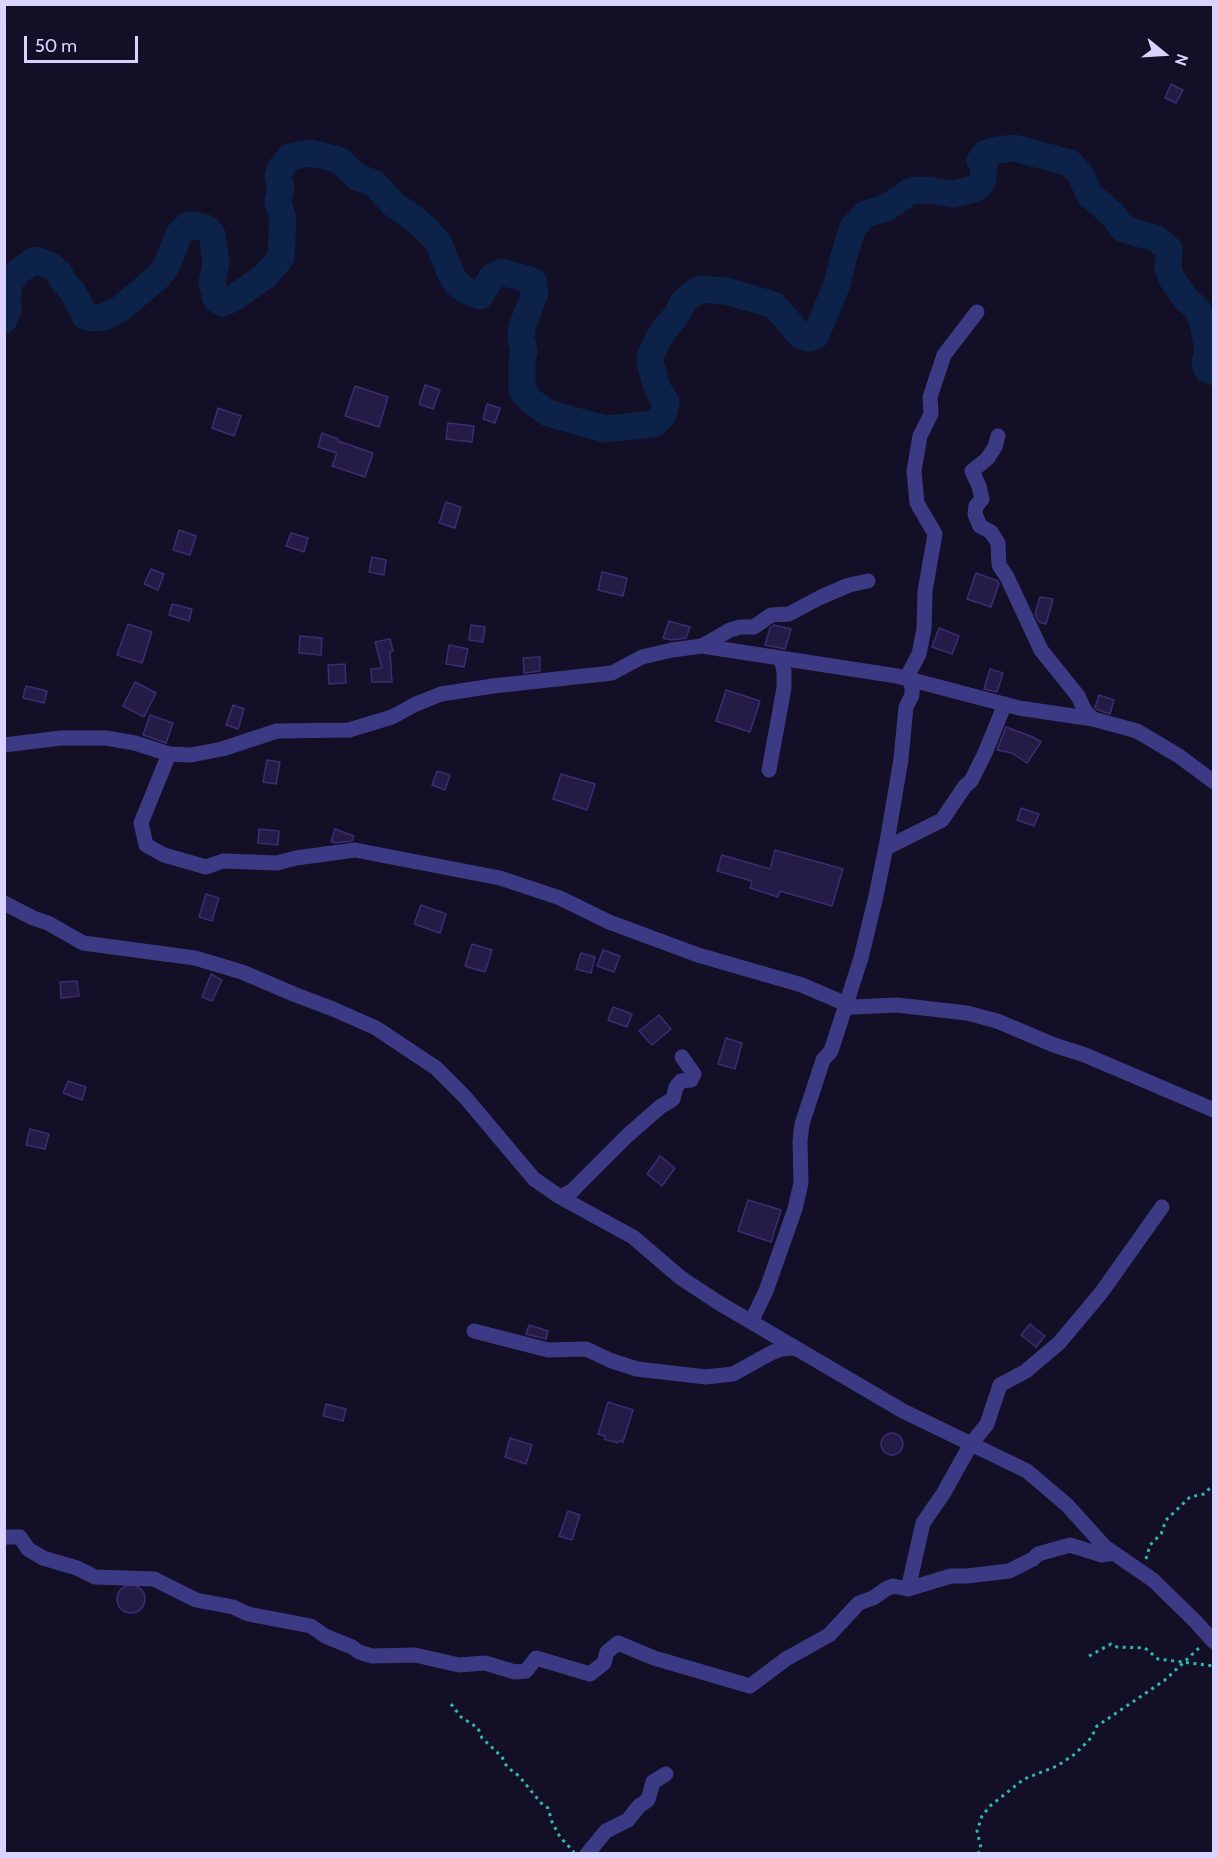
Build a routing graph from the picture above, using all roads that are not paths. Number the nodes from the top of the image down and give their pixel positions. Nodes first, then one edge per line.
1 (977, 312) dead end
2 (998, 436) dead end
3 (868, 581) dead end
4 (702, 646) junction
5 (781, 659) junction
6 (909, 679) junction
7 (1005, 704) junction
8 (1093, 719) junction
9 (4, 745) edge
10 (169, 754) junction
11 (769, 770) dead end
12 (1214, 782) edge
13 (886, 848) junction
14 (4, 903) edge
15 (845, 1004) junction
16 (682, 1057) dead end
17 (1214, 1110) edge
18 (560, 1197) junction
19 (1162, 1207) dead end
20 (751, 1322) junction
21 (474, 1331) dead end
22 (796, 1348) junction
23 (971, 1444) junction
24 (4, 1537) edge
25 (1114, 1553) junction
26 (908, 1589) junction
27 (1210, 1644) edge
28 (666, 1774) dead end
29 (586, 1854) edge

1 - 6 street
2 - 8 street
3 - 4 street
4 - 5 street
4 - 10 street
5 - 6 street
5 - 11 street
6 - 7 street
6 - 13 street
7 - 8 street
7 - 13 street
8 - 12 street
9 - 10 street
10 - 15 street
13 - 15 street
14 - 18 street
15 - 17 street
15 - 20 street
16 - 18 street
18 - 20 street
19 - 23 street
20 - 22 street
21 - 22 street
22 - 23 street
23 - 25 street
23 - 26 street
24 - 26 street
25 - 26 street
25 - 27 street
28 - 29 street

